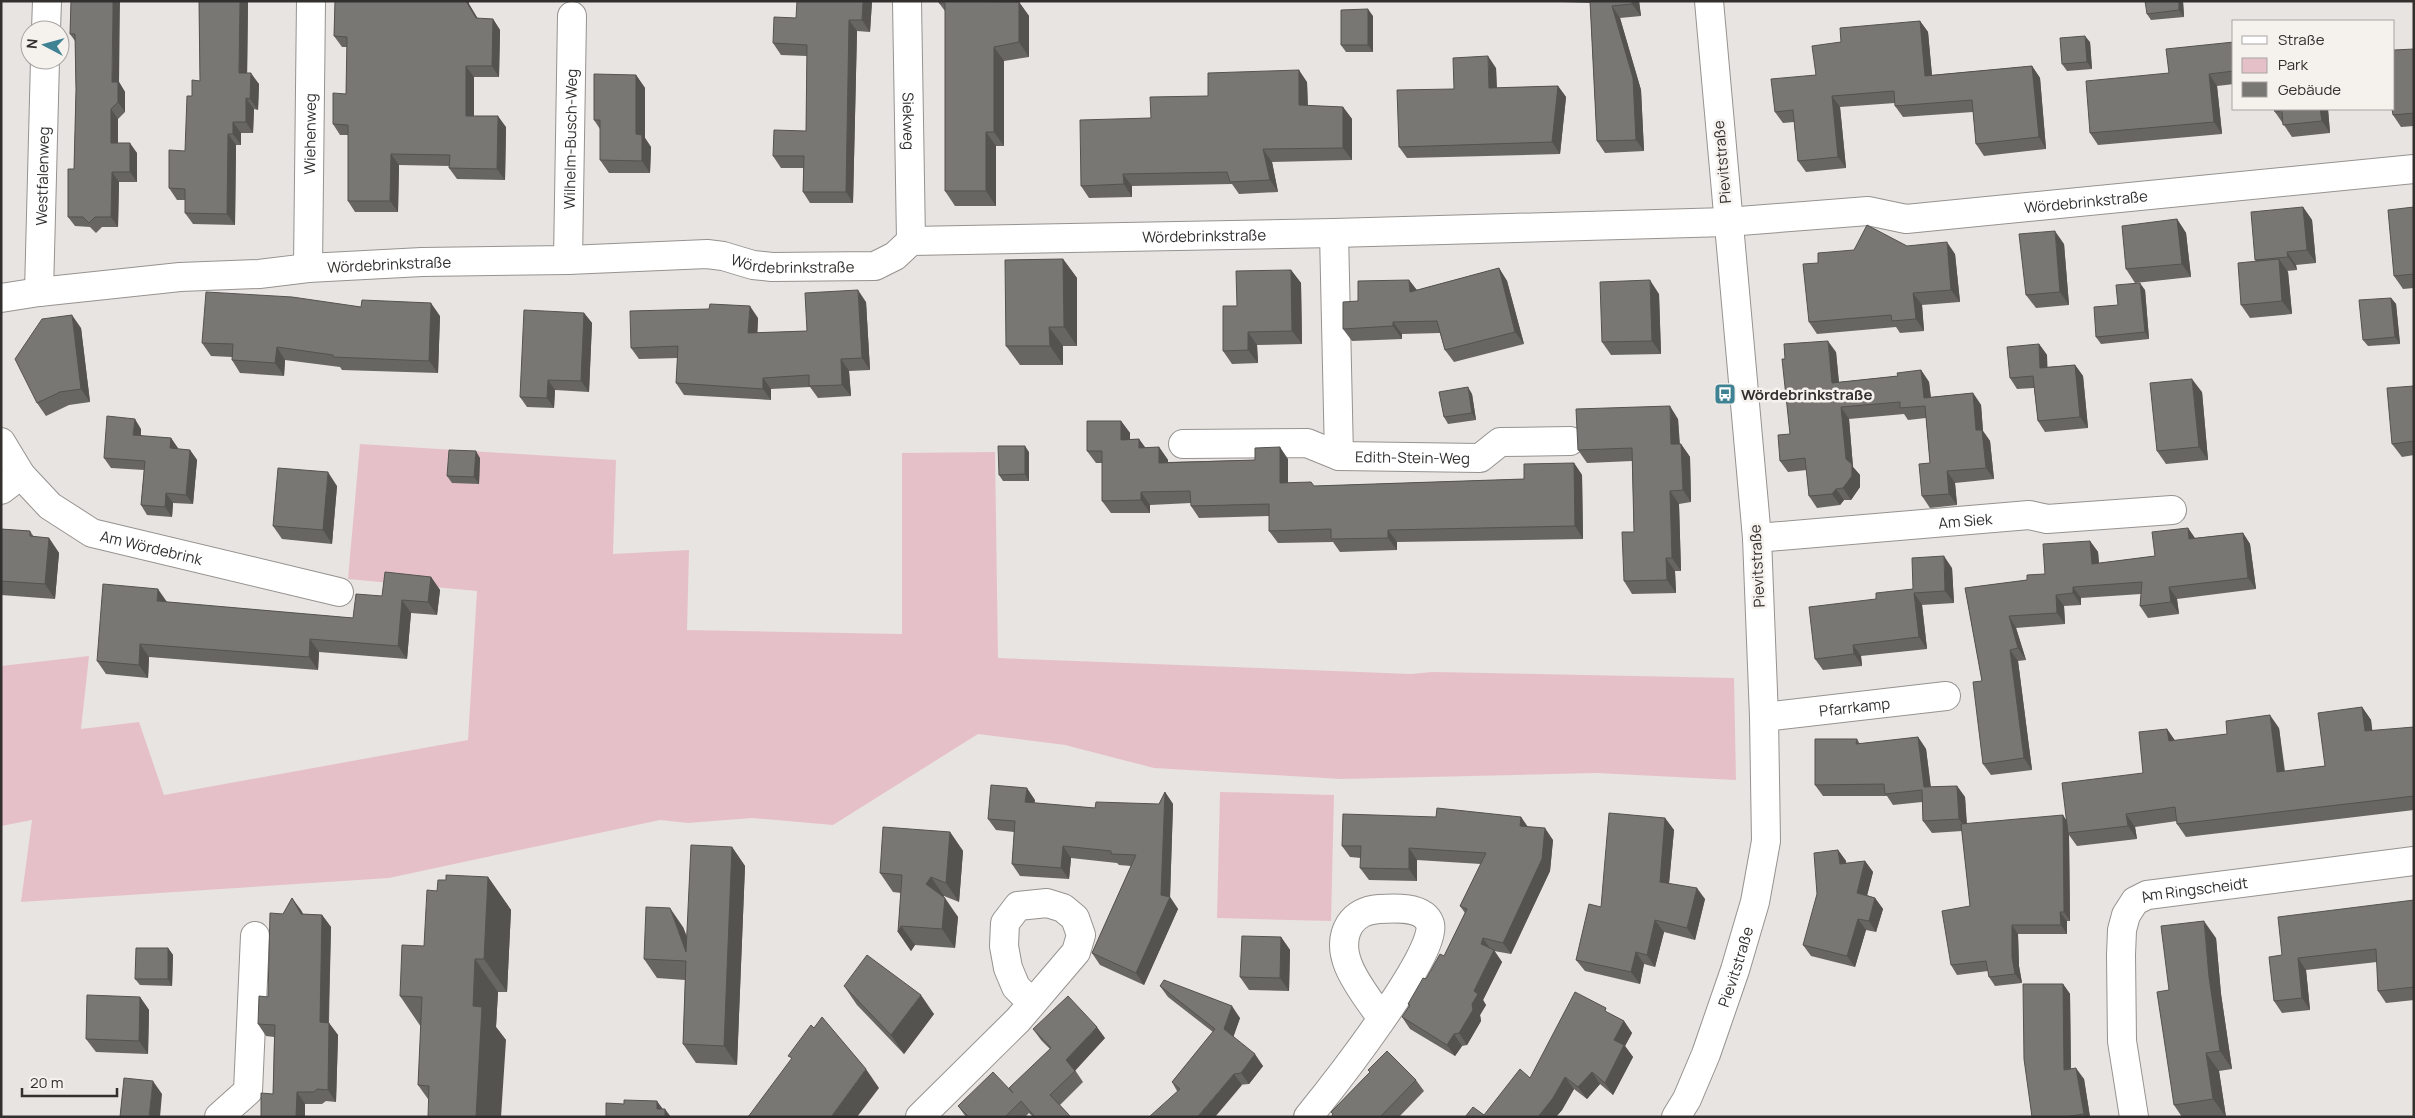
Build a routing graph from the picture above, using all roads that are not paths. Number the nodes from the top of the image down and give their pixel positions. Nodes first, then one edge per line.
1 (46, 1) edge
2 (311, 1) edge
3 (907, 1) edge
4 (1709, 1) edge
5 (572, 16) dead end
6 (46, 20) edge
7 (45, 70) edge
8 (2414, 169) edge
9 (1727, 222) junction
10 (1334, 233) junction
11 (910, 241) junction
12 (568, 260) junction
13 (308, 268) junction
14 (40, 292) junction
15 (1, 298) edge
16 (1570, 441) dead end
17 (1, 442) edge
18 (1183, 444) dead end
19 (1339, 456) junction
20 (11, 482) edge
21 (2172, 510) dead end
22 (1757, 538) junction
23 (339, 592) dead end
24 (1946, 696) dead end
25 (1764, 717) junction
26 (2414, 861) edge
27 (255, 936) dead end
28 (1032, 1003) dead end
29 (1382, 1019) dead end
30 (219, 1117) edge
31 (920, 1117) edge
32 (1308, 1117) edge
33 (1676, 1117) edge
34 (2134, 1117) edge

1 - 6 street
2 - 13 street, Wiehenweg
3 - 11 street, Siekweg
4 - 9 street, Pievitstraße
5 - 12 street, Wilhelm-Busch-Weg
7 - 14 street, Westfalenweg
8 - 9 street, Wördebrinkstraße
9 - 10 street, Wördebrinkstraße
9 - 22 street, Pievitstraße
10 - 11 street, Wördebrinkstraße
10 - 19 street, Edith-Stein-Weg
11 - 12 street, Wördebrinkstraße
12 - 13 street, Wördebrinkstraße
13 - 14 street, Wördebrinkstraße
14 - 15 street, Wördebrinkstraße
16 - 19 street, Edith-Stein-Weg
17 - 20 street, Am Wördebrink
18 - 19 street, Edith-Stein-Weg
20 - 23 street, Am Wördebrink
21 - 22 street, Am Siek
22 - 25 street, Pievitstraße
24 - 25 street, Pfarrkamp
25 - 33 street, Pievitstraße
26 - 34 street, Am Ringscheidt
27 - 30 street
28 - 31 street
29 - 32 street

